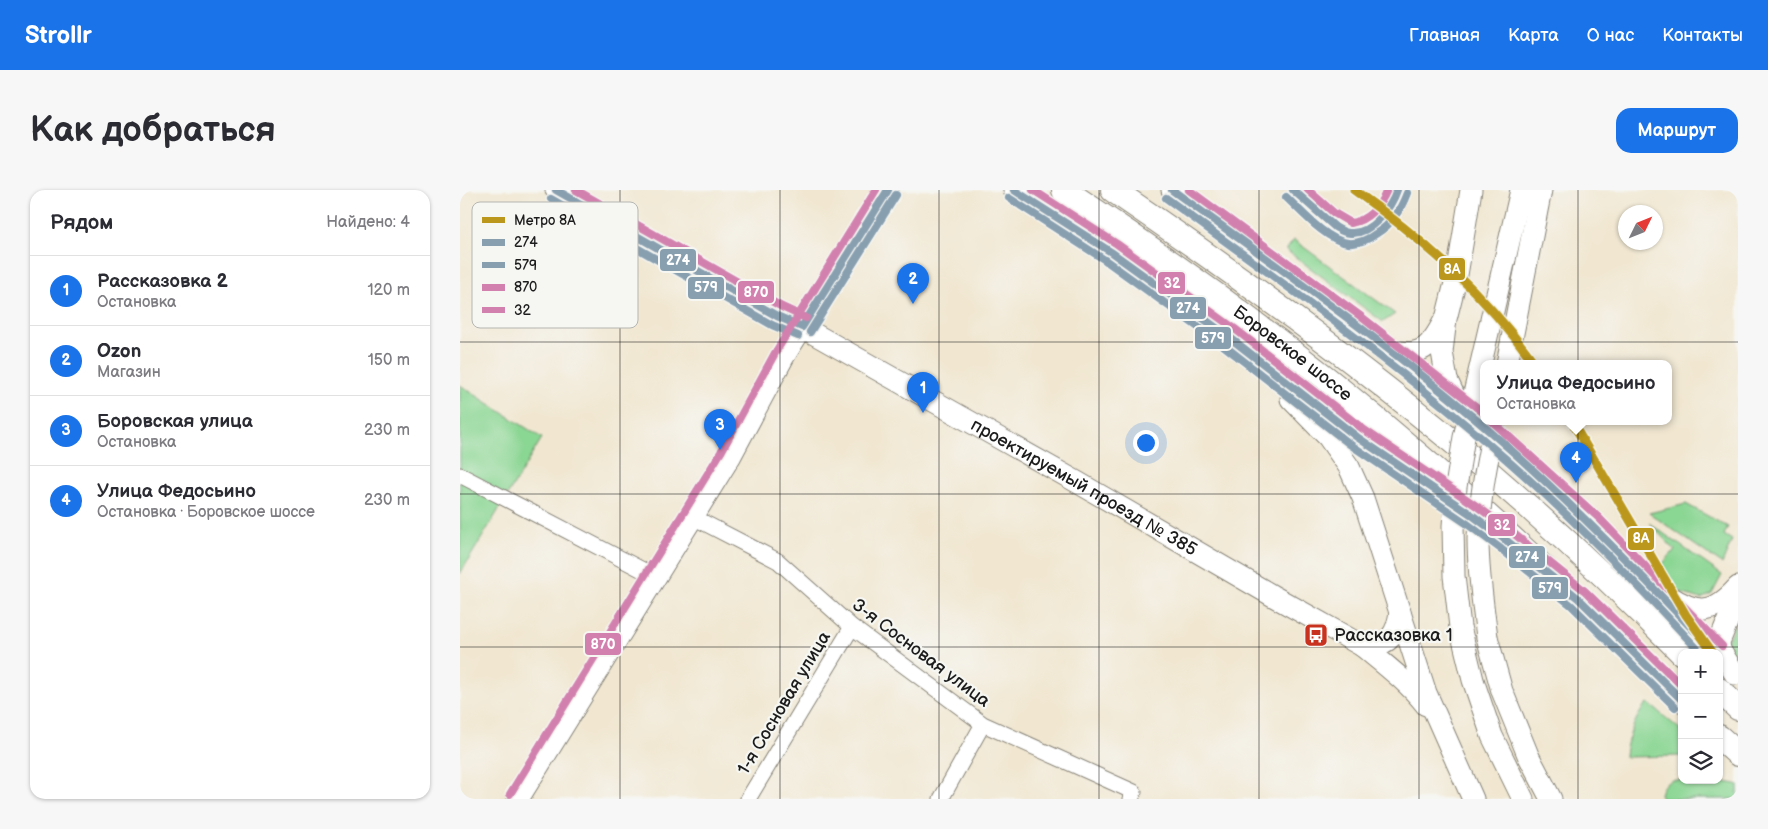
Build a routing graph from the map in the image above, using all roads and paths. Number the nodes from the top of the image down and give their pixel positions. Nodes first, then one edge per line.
1 (556, 190) edge
2 (888, 190) edge
3 (1064, 190) edge
4 (1172, 190) edge
5 (1471, 190) edge
6 (1521, 190) edge
7 (1541, 190) edge
8 (1116, 192) edge
9 (1020, 193) edge
10 (577, 202) edge
11 (638, 237) edge
12 (1446, 319) junction
13 (802, 327) junction
14 (1229, 337) junction
15 (1389, 350) junction
16 (1482, 360) edge
17 (1508, 360) edge
18 (1480, 368) edge
19 (1459, 406) junction
20 (1480, 425) edge
21 (1480, 425) edge
22 (1494, 425) edge
23 (460, 476) edge
24 (693, 517) junction
25 (656, 578) junction
26 (1651, 584) junction
27 (1738, 587) edge
28 (1738, 596) edge
29 (1578, 598) junction
30 (1400, 612) junction
31 (852, 626) junction
32 (1364, 646) junction
33 (1678, 649) edge
34 (1711, 649) edge
35 (1723, 665) edge
36 (1731, 680) edge
37 (1678, 696) edge
38 (1738, 708) edge
39 (983, 724) junction
40 (1442, 729) junction
41 (1721, 739) edge
42 (1738, 754) edge
43 (518, 799) edge
44 (748, 799) edge
45 (941, 799) edge
46 (1131, 799) edge
47 (1473, 799) edge
48 (1523, 799) edge
49 (1551, 799) edge

1 - 10 main road, проектируемый проезд № 385
2 - 13 main road
3 - 29 main road, Боровское шоссе
4 - 15 main road
5 - 12 main road
6 - 16 main road, bridge
7 - 17 main road
8 - 33 main road, Боровское шоссе
9 - 14 main road
11 - 13 main road, проектируемый проезд № 385
12 - 15 main road
12 - 19 main road
13 - 24 main road
13 - 32 main road, проектируемый проезд № 385
14 - 29 main road
14 - 30 main road
15 - 19 main road
18 - 48 main road, bridge
19 - 21 main road
20 - 26 main road
22 - 49 main road, bridge
23 - 25 street
24 - 25 main road
24 - 31 street, 3-я Сосновая улица
25 - 43 main road
26 - 27 main road
26 - 34 main road
28 - 36 main road
29 - 37 main road, Боровское шоссе
30 - 32 main road
30 - 40 main road
31 - 39 street, 3-я Сосновая улица
31 - 44 street, 1-я Сосновая улица
32 - 40 main road, проектируемый проезд № 385
35 - 36 main road
36 - 38 main road
39 - 45 street
39 - 46 street, 3-я Сосновая улица
40 - 47 main road
41 - 42 main road

